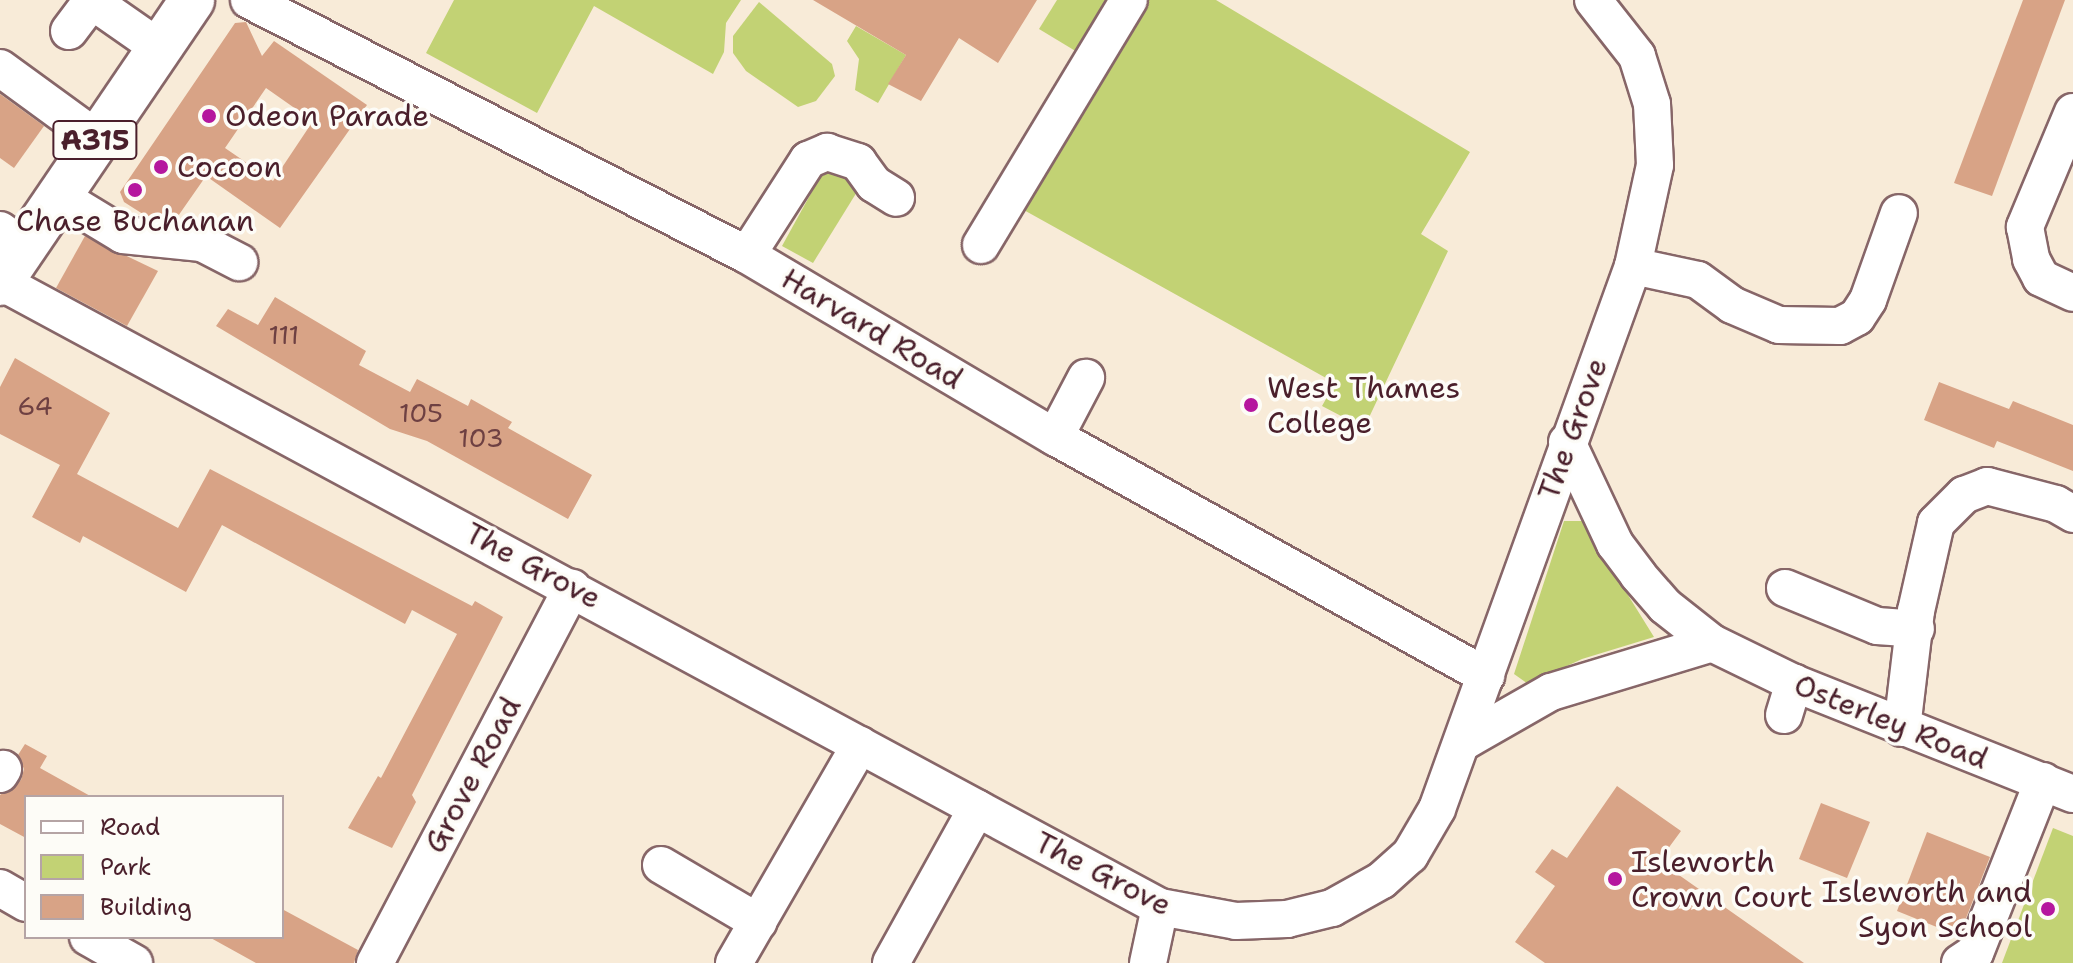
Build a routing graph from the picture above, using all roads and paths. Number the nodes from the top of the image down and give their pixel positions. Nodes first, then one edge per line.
1 (92, 0) edge
2 (192, 0) edge
3 (249, 0) edge
4 (1129, 0) edge
5 (1593, 0) edge
6 (69, 31) dead end
7 (158, 47) junction
8 (0, 68) edge
9 (2073, 112) edge
10 (96, 138) junction
11 (57, 195) junction
12 (896, 198) dead end
13 (1899, 213) dead end
14 (981, 245) dead end
15 (747, 255) junction
16 (6, 260) edge
17 (239, 262) dead end
18 (1633, 266) junction
19 (2066, 290) edge
20 (1086, 378) dead end
21 (1055, 437) junction
22 (1567, 442) junction
23 (2073, 514) edge
24 (572, 587) junction
25 (1785, 588) dead end
26 (1916, 629) junction
27 (1712, 643) junction
28 (1486, 676) junction
29 (1902, 728) junction
30 (1465, 741) junction
31 (860, 745) junction
32 (2058, 788) edge
33 (977, 808) junction
34 (661, 865) dead end
35 (0, 888) edge
36 (24, 902) edge
37 (1160, 907) junction
38 (758, 922) junction
39 (92, 939) edge
40 (134, 963) edge
41 (375, 963) edge
42 (734, 963) edge
43 (891, 963) edge
44 (1148, 963) edge
45 (1960, 963) edge

1 - 6 street
1 - 7 street
2 - 7 main road, A315
3 - 15 street, Harvard Road
4 - 14 street
5 - 18 street, The Grove
7 - 10 main road, A315
8 - 10 street
9 - 19 street
10 - 11 main road, A315
11 - 16 main road, A315
11 - 17 street
12 - 15 street
13 - 18 street
15 - 21 street, Harvard Road
16 - 24 street, The Grove
18 - 22 street, The Grove
20 - 21 street
21 - 28 street, Harvard Road
22 - 27 street, Osterley Road
22 - 28 street, The Grove
23 - 26 street
24 - 31 street, The Grove
24 - 41 street, Grove Road
25 - 26 street
26 - 29 street
27 - 29 street, Osterley Road
27 - 30 street
28 - 30 street, The Grove
29 - 32 street, Osterley Road
30 - 37 street, The Grove
31 - 33 street, The Grove
31 - 38 street
32 - 45 street
33 - 37 street, The Grove
33 - 43 street
34 - 38 street
35 - 36 street
37 - 44 street
38 - 42 street
39 - 40 street

